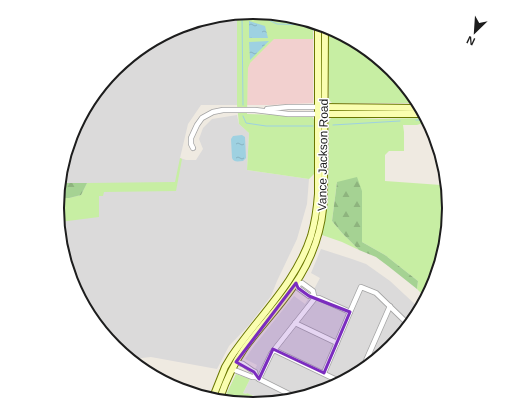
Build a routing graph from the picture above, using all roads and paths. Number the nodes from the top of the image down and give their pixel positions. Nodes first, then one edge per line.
1 (318, 30) edge
2 (325, 33) edge
3 (321, 107) junction
4 (414, 108) edge
5 (256, 110) junction
6 (321, 114) junction
7 (418, 114) edge
8 (193, 148) dead end
9 (297, 283) junction
10 (310, 288) junction
11 (306, 294) junction
12 (315, 297) junction
13 (390, 306) junction
14 (350, 312) junction
15 (406, 322) edge
16 (296, 323) junction
17 (337, 343) junction
18 (274, 350) junction
19 (366, 361) edge
20 (236, 362) junction
21 (232, 369) junction
22 (249, 369) junction
23 (324, 373) junction
24 (246, 375) junction
25 (258, 378) junction
26 (335, 379) edge
27 (214, 394) edge
28 (289, 394) edge
29 (221, 395) edge

1 - 3 main road, Vance Jackson Road
2 - 3 main road, Vance Jackson Road
3 - 4 main road
3 - 5 street
3 - 6 main road, Vance Jackson Road
5 - 6 street
5 - 8 street
6 - 7 main road
6 - 9 main road, Vance Jackson Road
6 - 27 main road, Vance Jackson Road
9 - 10 street
9 - 11 street
9 - 20 main road, Vance Jackson Road
10 - 11 street
10 - 12 street
11 - 12 street
12 - 14 street
12 - 16 street
13 - 14 street
13 - 15 street
13 - 19 street
14 - 17 street
16 - 17 street
16 - 18 street
17 - 23 street
18 - 23 street
18 - 25 street
20 - 21 main road, Vance Jackson Road
20 - 22 street
21 - 24 street
21 - 29 main road, Vance Jackson Road
22 - 24 street
22 - 25 street
23 - 26 street
24 - 25 street
25 - 28 street

